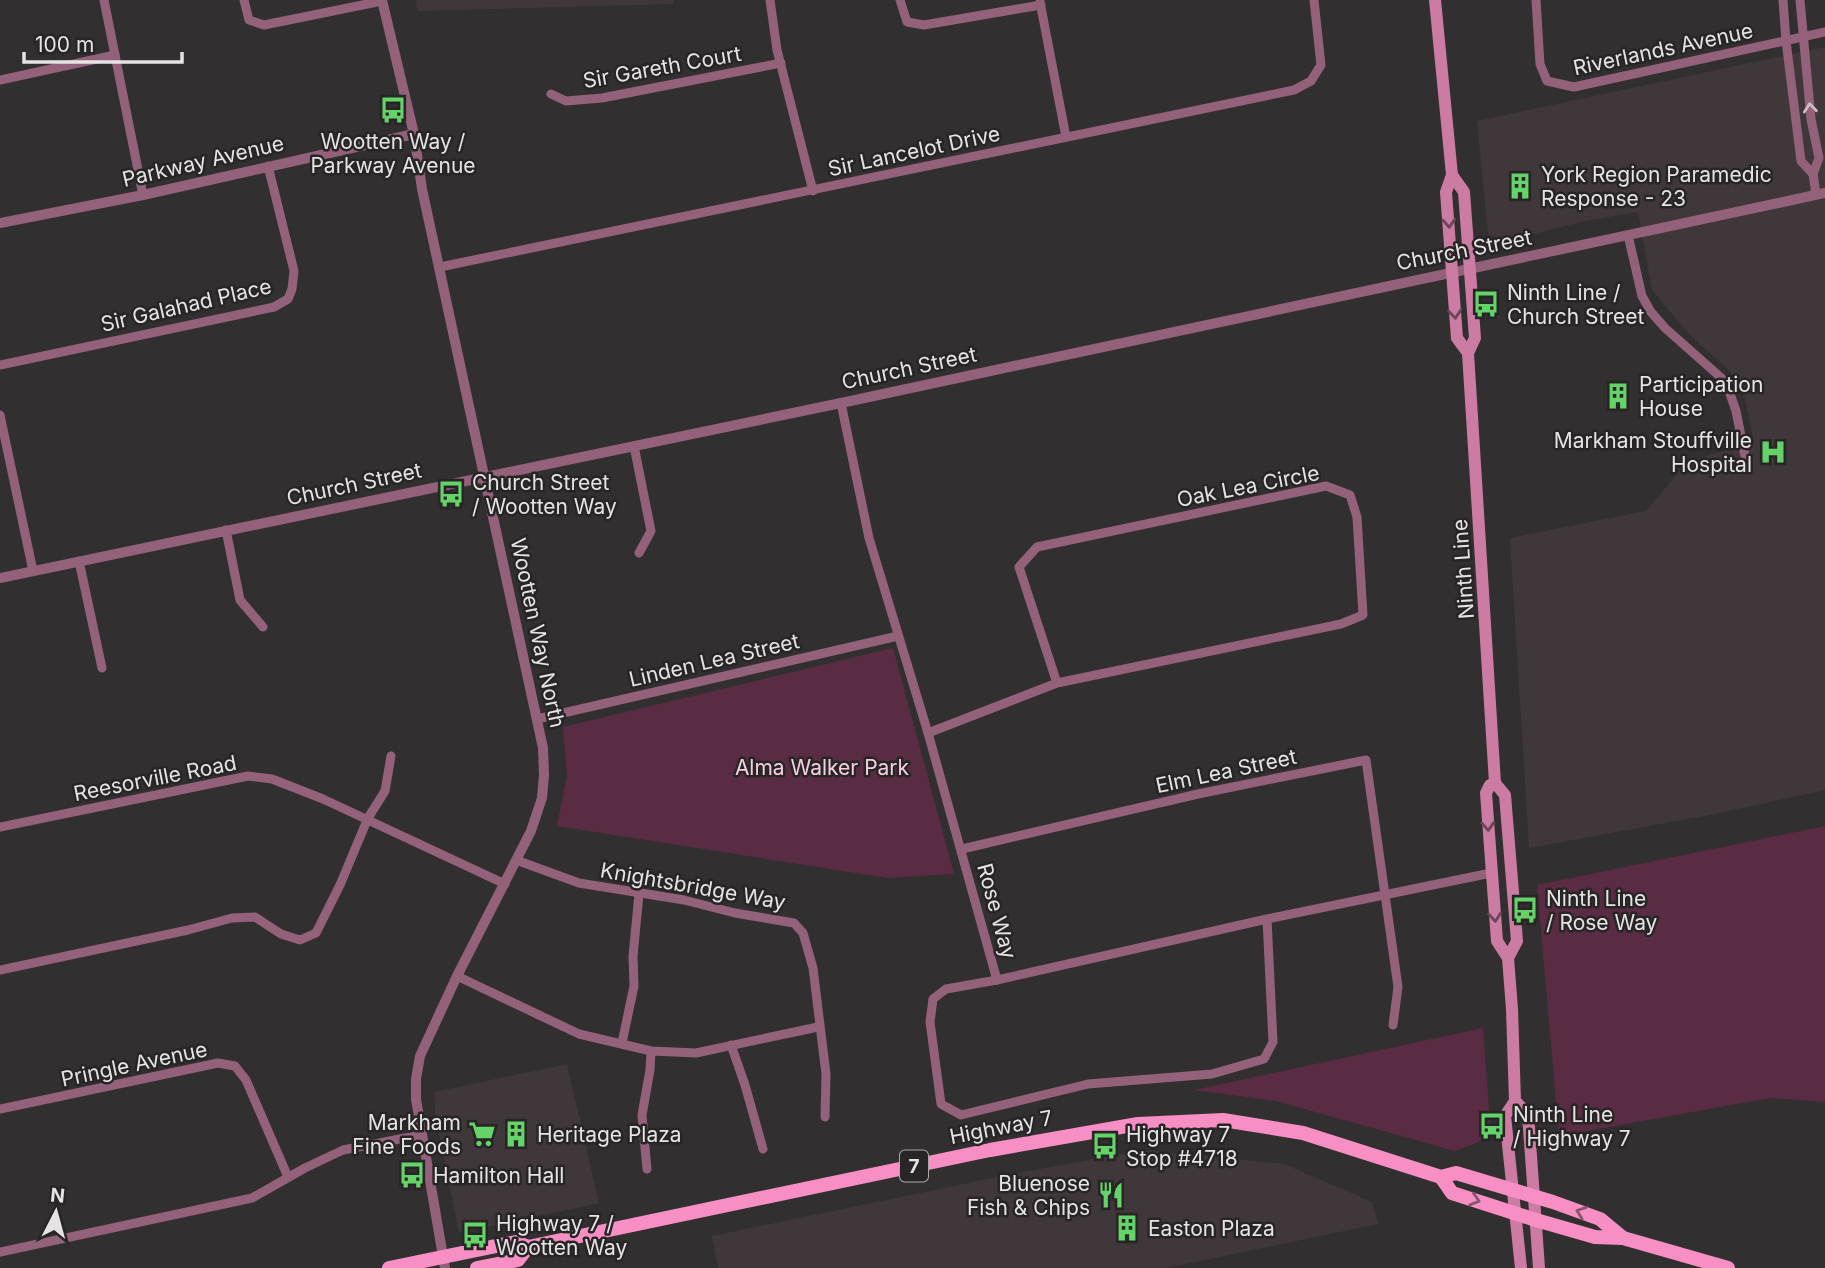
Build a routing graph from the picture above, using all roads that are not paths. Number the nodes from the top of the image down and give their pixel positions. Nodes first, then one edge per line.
1 (104, 0) edge
2 (244, 0) edge
3 (382, 0) edge
4 (769, 0) edge
5 (900, 0) edge
6 (1314, 0) edge
7 (1435, 0) edge
8 (1536, 0) edge
9 (1783, 0) edge
10 (1800, 0) edge
11 (1041, 3) edge
12 (1825, 32) edge
13 (1803, 37) junction
14 (1786, 41) junction
15 (116, 55) junction
16 (781, 63) junction
17 (0, 80) edge
18 (551, 94) dead end
19 (414, 134) junction
20 (1066, 137) junction
21 (268, 166) junction
22 (1813, 174) junction
23 (1452, 175) junction
24 (813, 191) junction
25 (1820, 193) edge
26 (143, 195) junction
27 (0, 223) edge
28 (1628, 235) junction
29 (440, 267) junction
30 (1471, 267) junction
31 (1452, 271) junction
32 (1468, 353) junction
33 (0, 365) edge
34 (841, 403) junction
35 (0, 415) edge
36 (634, 446) junction
37 (1746, 461) dead end
38 (485, 477) junction
39 (226, 530) junction
40 (639, 553) dead end
41 (79, 561) junction
42 (33, 571) junction
43 (0, 578) edge
44 (263, 627) dead end
45 (898, 636) junction
46 (102, 668) dead end
47 (1057, 683) junction
48 (537, 719) junction
49 (928, 733) junction
50 (391, 756) dead end
51 (1495, 783) junction
52 (368, 818) junction
53 (0, 827) edge
54 (962, 849) junction
55 (516, 860) junction
56 (1491, 873) junction
57 (505, 884) junction
58 (639, 894) junction
59 (1385, 895) junction
60 (1267, 919) junction
61 (1508, 958) junction
62 (0, 970) edge
63 (457, 975) junction
64 (997, 981) junction
65 (1393, 1025) dead end
66 (818, 1027) junction
67 (622, 1043) junction
68 (731, 1045) junction
69 (651, 1051) junction
70 (1515, 1101) junction
71 (0, 1109) edge
72 (825, 1117) dead end
73 (421, 1135) junction
74 (762, 1149) dead end
75 (647, 1169) dead end
76 (288, 1177) junction
77 (1441, 1177) junction
78 (1513, 1189) junction
79 (1533, 1195) junction
80 (1517, 1213) junction
81 (1536, 1220) junction
82 (1623, 1238) junction
83 (528, 1247) junction
84 (0, 1252) edge
85 (444, 1262) edge
86 (389, 1268) edge
87 (477, 1268) edge
88 (1521, 1268) edge
89 (1539, 1268) edge
90 (1728, 1268) edge

1 - 15 street
2 - 3 street
3 - 19 street, Wootten Way North
4 - 16 street
5 - 11 street
6 - 20 street, Sir Lancelot Drive
7 - 23 main road, Ninth Line
8 - 14 street, Riverlands Avenue
9 - 14 street
10 - 13 street
11 - 20 street
12 - 13 street, Riverlands Avenue
13 - 14 street, Riverlands Avenue
22 -> 13 street
14 - 22 street
15 - 17 street
15 - 26 street
16 - 18 street, Sir Gareth Court
16 - 24 street
19 - 21 street, Parkway Avenue
19 - 29 street, Wootten Way North
20 - 24 street, Sir Lancelot Drive
21 - 26 street, Parkway Avenue
21 - 33 street, Sir Galahad Place
22 - 25 street
23 - 30 main road, Ninth Line
23 -> 31 main road, Ninth Line
24 - 29 street, Sir Lancelot Drive
25 - 28 street, Church Street
26 - 27 street, Parkway Avenue
28 - 30 street, Church Street
28 - 37 street
29 - 38 street, Wootten Way North
30 - 31 street, Church Street
30 - 32 main road, Ninth Line
31 -> 32 main road, Ninth Line
31 - 34 street, Church Street
32 - 51 main road, Ninth Line
34 - 36 street, Church Street
34 - 45 street, Rose Way
35 - 42 street
36 - 38 street, Church Street
36 - 40 street
38 - 39 street, Church Street
38 - 48 street, Wootten Way North
39 - 41 street, Church Street
39 - 44 street
41 - 42 street, Church Street
41 - 46 street
42 - 43 street, Church Street
45 - 48 street, Linden Lea Street
45 - 49 street, Rose Way
47 - 47 street, Oak Lea Circle
47 - 49 street, Oak Lea Circle
48 - 55 street, Wootten Way North
49 - 54 street, Rose Way
50 - 52 street
51 -> 56 main road, Ninth Line
51 - 61 main road, Ninth Line
52 - 53 street, Reesorville Road
52 - 57 street, Reesorville Road
52 - 62 street
54 - 59 street, Elm Lea Street
54 - 64 street, Rose Way
55 - 57 street, Wootten Way North
55 - 58 street, Knightsbridge Way
56 - 59 street, Rose Way
56 -> 61 main road, Ninth Line
57 - 63 street, Wootten Way North
58 - 66 street, Knightsbridge Way
58 - 67 street
59 - 60 street, Rose Way
59 - 65 street
60 - 64 street, Rose Way
60 - 64 street
61 - 70 main road, Ninth Line
63 - 67 street
63 - 73 street, Wootten Way North
66 - 68 street
66 - 72 street, Knightsbridge Way
67 - 69 street
68 - 69 street
68 - 74 street
69 - 75 street
70 - 78 main road, Ninth Line
70 - 79 main road, Ninth Line
71 - 76 street, Pringle Avenue
73 - 76 street
73 - 85 street, Wootten Way North
76 - 84 street
77 - 78 main road, Highway 7 / 7
77 -> 80 main road, Highway 7 / 7
77 - 83 main road, Highway 7 / 7
78 - 79 main road, Highway 7 / 7
78 - 80 main road, Ninth Line
79 - 81 main road, Ninth Line
82 -> 79 main road, Highway 7 / 7
80 - 81 main road, Highway 7 / 7
80 - 88 main road, Ninth Line
81 - 82 main road, Highway 7 / 7
81 - 89 main road, Ninth Line
82 - 90 main road, Highway 7 / 7
83 - 85 main road, Highway 7 / 7
83 - 87 main road, Highway 7 / 7
85 - 86 main road, Highway 7 / 7

